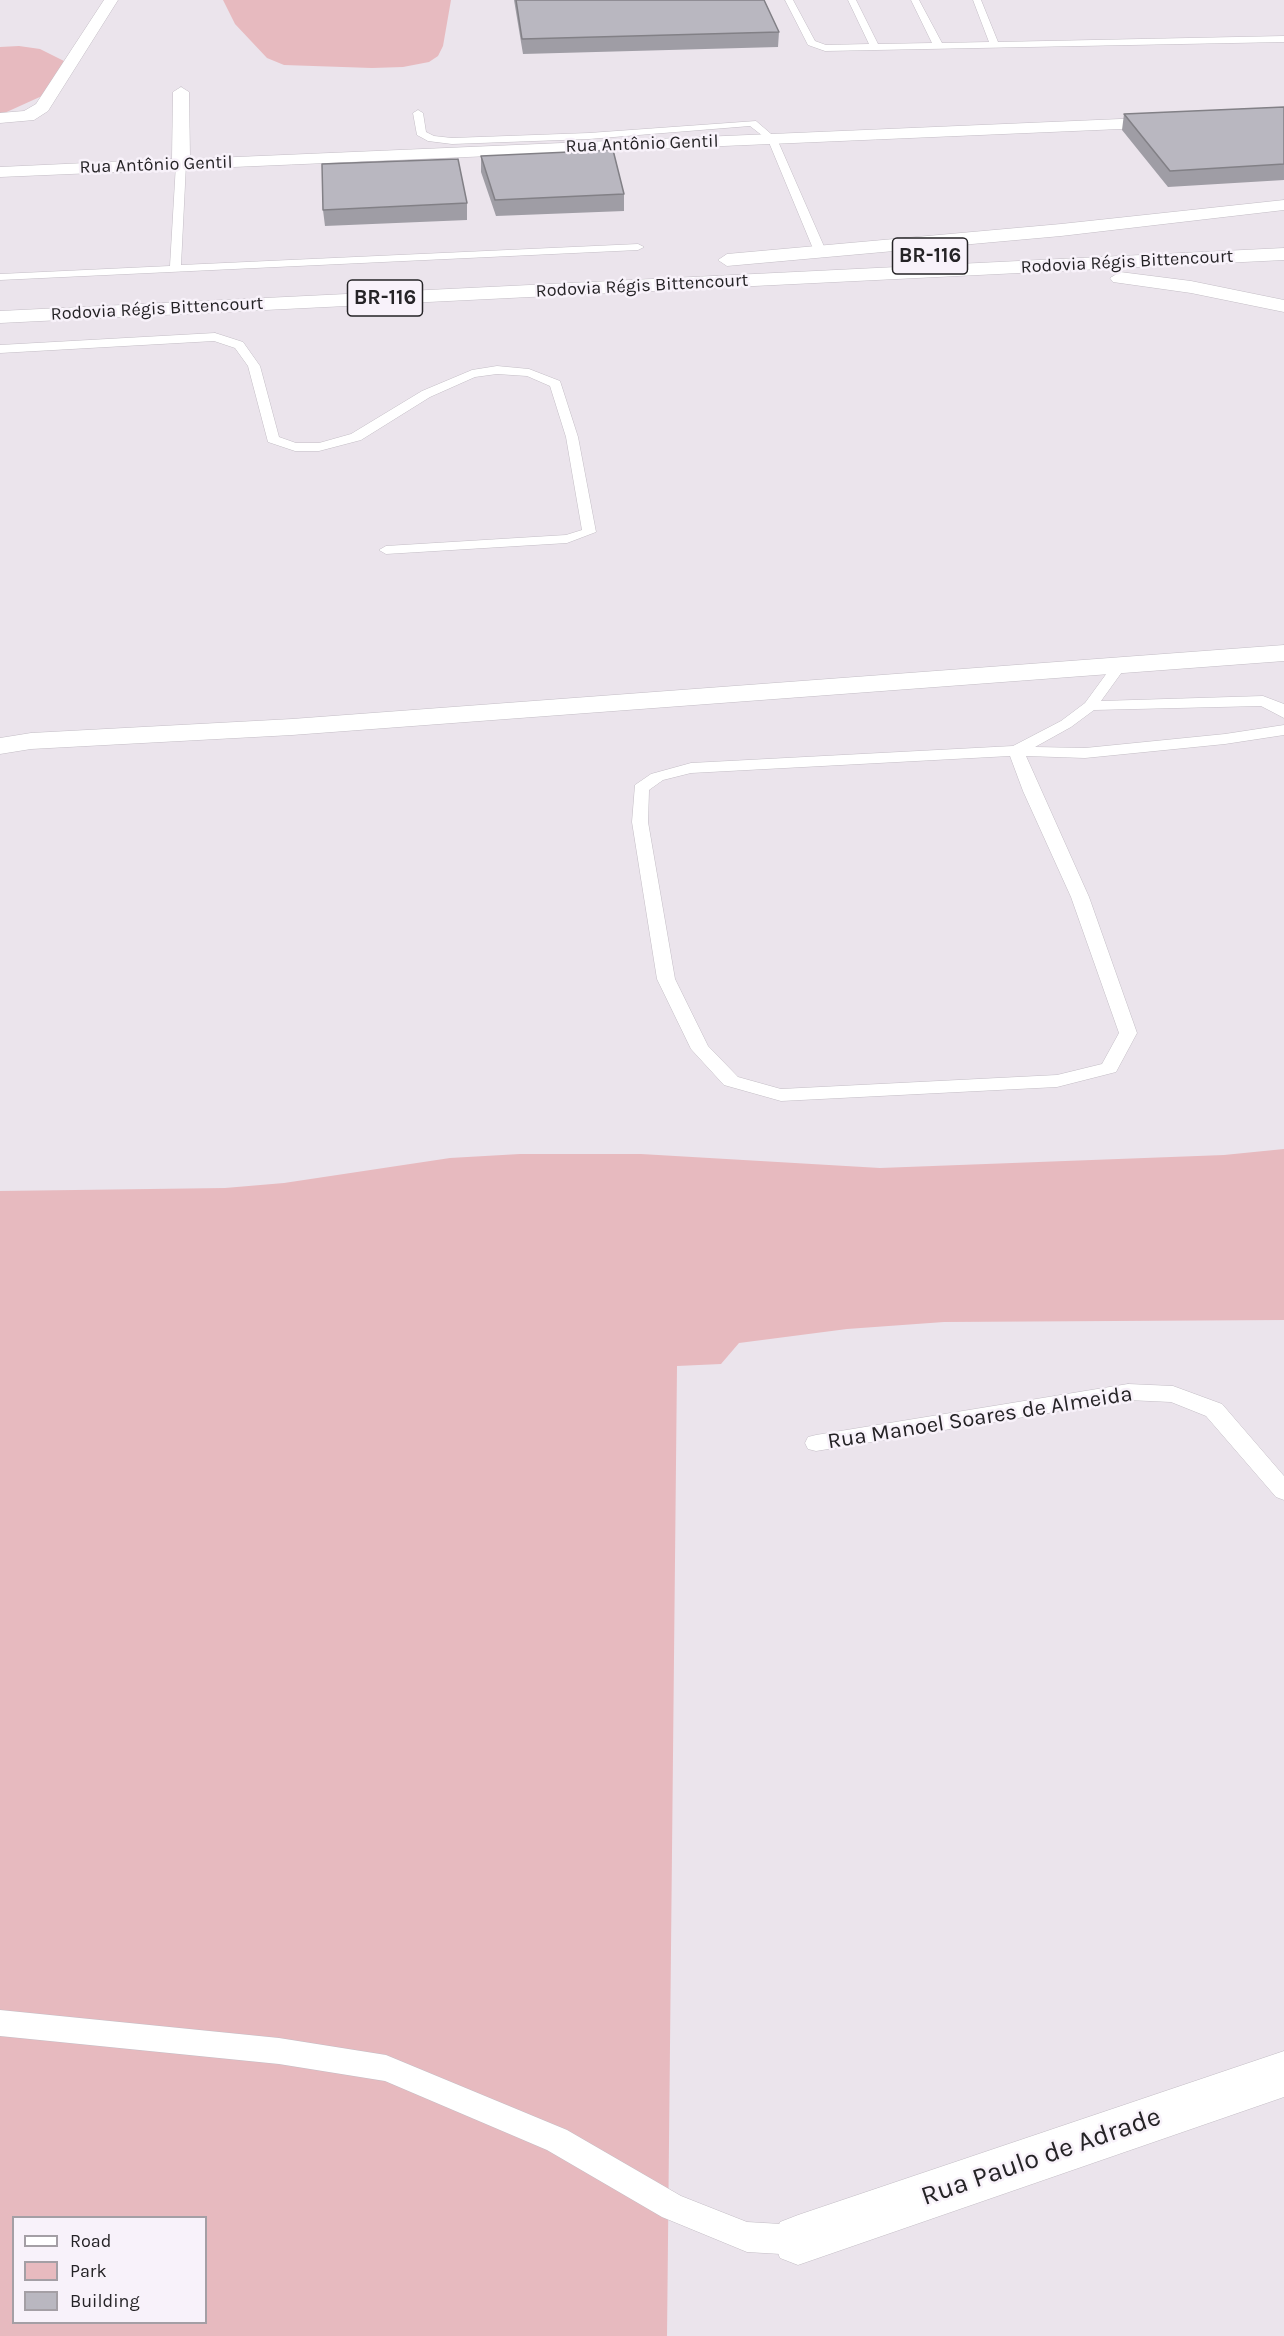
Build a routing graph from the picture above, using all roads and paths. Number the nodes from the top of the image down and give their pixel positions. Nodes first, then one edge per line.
1 (111, 0) edge
2 (789, 0) edge
3 (852, 0) edge
4 (915, 0) edge
5 (977, 0) edge
6 (1284, 39) edge
7 (994, 44) junction
8 (938, 45) junction
9 (875, 47) junction
10 (181, 92) dead end
11 (418, 113) dead end
12 (0, 118) edge
13 (1189, 121) edge
14 (772, 139) junction
15 (181, 164) junction
16 (0, 172) edge
17 (1284, 205) edge
18 (1284, 238) edge
19 (638, 247) dead end
20 (820, 251) junction
21 (1284, 254) edge
22 (704, 262) dead end
23 (645, 267) dead end
24 (175, 268) junction
25 (575, 273) junction
26 (0, 277) edge
27 (771, 279) junction
28 (0, 299) edge
29 (1284, 306) edge
30 (0, 317) edge
31 (0, 349) edge
32 (386, 550) dead end
33 (1284, 653) edge
34 (1120, 665) junction
35 (1090, 706) junction
36 (1284, 713) edge
37 (1284, 730) edge
38 (0, 746) edge
39 (1016, 752) junction
40 (816, 1443) dead end
41 (1284, 1491) edge
42 (0, 2023) edge
43 (1284, 2074) edge
44 (798, 2240) joint

1 - 12 main road
2 - 9 lane
3 - 9 lane
4 - 8 lane
5 - 7 lane
6 - 7 lane
7 - 8 lane
8 - 9 lane
10 - 15 main road
11 - 14 lane
13 - 14 main road, Rua Antônio Gentil
14 - 15 main road, Rua Antônio Gentil
14 - 20 lane
15 - 16 main road, Rua Antônio Gentil
15 - 24 lane
17 - 20 main road
18 - 25 main road, Rodovia Régis Bittencourt / BR-116
19 - 24 lane
20 - 22 main road
21 - 27 main road, Rodovia Régis Bittencourt / BR-116
23 - 25 main road
24 - 26 lane
25 - 28 main road, Rodovia Régis Bittencourt / BR-116
27 - 29 main road
27 - 30 main road, Rodovia Régis Bittencourt / BR-116
31 - 32 lane
33 - 34 main road
34 - 35 lane
34 - 38 main road
35 - 36 lane
35 - 39 lane
37 - 39 lane
39 - 39 lane
40 - 41 lane, Rua Manoel Soares de Almeida
42 - 44 lane
43 - 44 main road, Rua Paulo de Adrade

